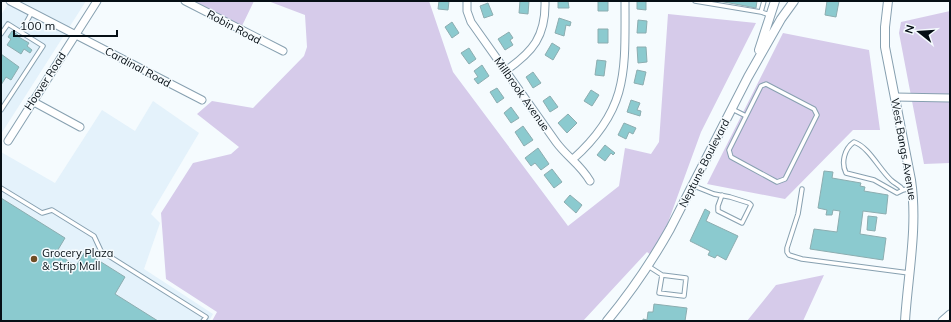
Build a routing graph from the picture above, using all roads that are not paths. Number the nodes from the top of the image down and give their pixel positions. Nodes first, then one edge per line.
1 (10, 1) edge
2 (97, 1) edge
3 (185, 1) edge
4 (467, 1) edge
5 (546, 1) edge
6 (624, 1) edge
7 (695, 1) edge
8 (764, 1) edge
9 (775, 1) edge
10 (794, 1) edge
11 (888, 1) edge
12 (32, 12) junction
13 (761, 12) junction
14 (771, 15) junction
15 (21, 32) junction
16 (1, 34) edge
17 (75, 34) junction
18 (283, 51) dead end
19 (754, 66) junction
20 (505, 71) junction
21 (894, 97) junction
22 (950, 98) edge
23 (202, 100) dead end
24 (32, 101) junction
25 (732, 109) junction
26 (1, 110) edge
27 (746, 116) junction
28 (80, 127) dead end
29 (8, 141) dead end
30 (573, 159) junction
31 (590, 181) dead end
32 (692, 185) junction
33 (1, 188) edge
34 (912, 188) junction
35 (802, 189) dead end
36 (903, 190) junction
37 (722, 195) junction
38 (648, 266) junction
39 (909, 273) junction
40 (662, 275) junction
41 (950, 314) edge
42 (204, 321) edge
43 (607, 321) edge
44 (904, 321) edge
45 (942, 321) edge

1 - 12 street, Cardinal Road
2 - 17 street, Hoover Road
3 - 18 street, Robin Road
4 - 20 street, Millbrook Avenue
5 - 20 street
6 - 30 street
7 - 13 lane
8 - 13 lane
9 - 14 street
10 - 19 street, Neptune Boulevard
11 - 21 street, West Bangs Avenue
12 - 15 lane
12 - 17 street, Cardinal Road
13 - 14 lane
14 - 19 street
15 - 16 lane
15 - 26 lane
17 - 23 street, Cardinal Road
17 - 24 street, Hoover Road
19 - 25 street, Neptune Boulevard
20 - 30 street, Millbrook Avenue
21 - 22 street
21 - 34 street, West Bangs Avenue
24 - 28 street
24 - 29 street, Hoover Road
25 - 27 lane
25 - 32 street, Neptune Boulevard
27 - 27 lane
30 - 31 street, Millbrook Avenue
32 - 37 lane
32 - 38 street, Neptune Boulevard
33 - 42 lane
34 - 36 lane
34 - 39 street, West Bangs Avenue
35 - 39 lane
36 - 36 lane
37 - 37 lane
38 - 40 lane
38 - 43 street, Neptune Boulevard
39 - 44 street, West Bangs Avenue
40 - 40 lane
41 - 45 street

